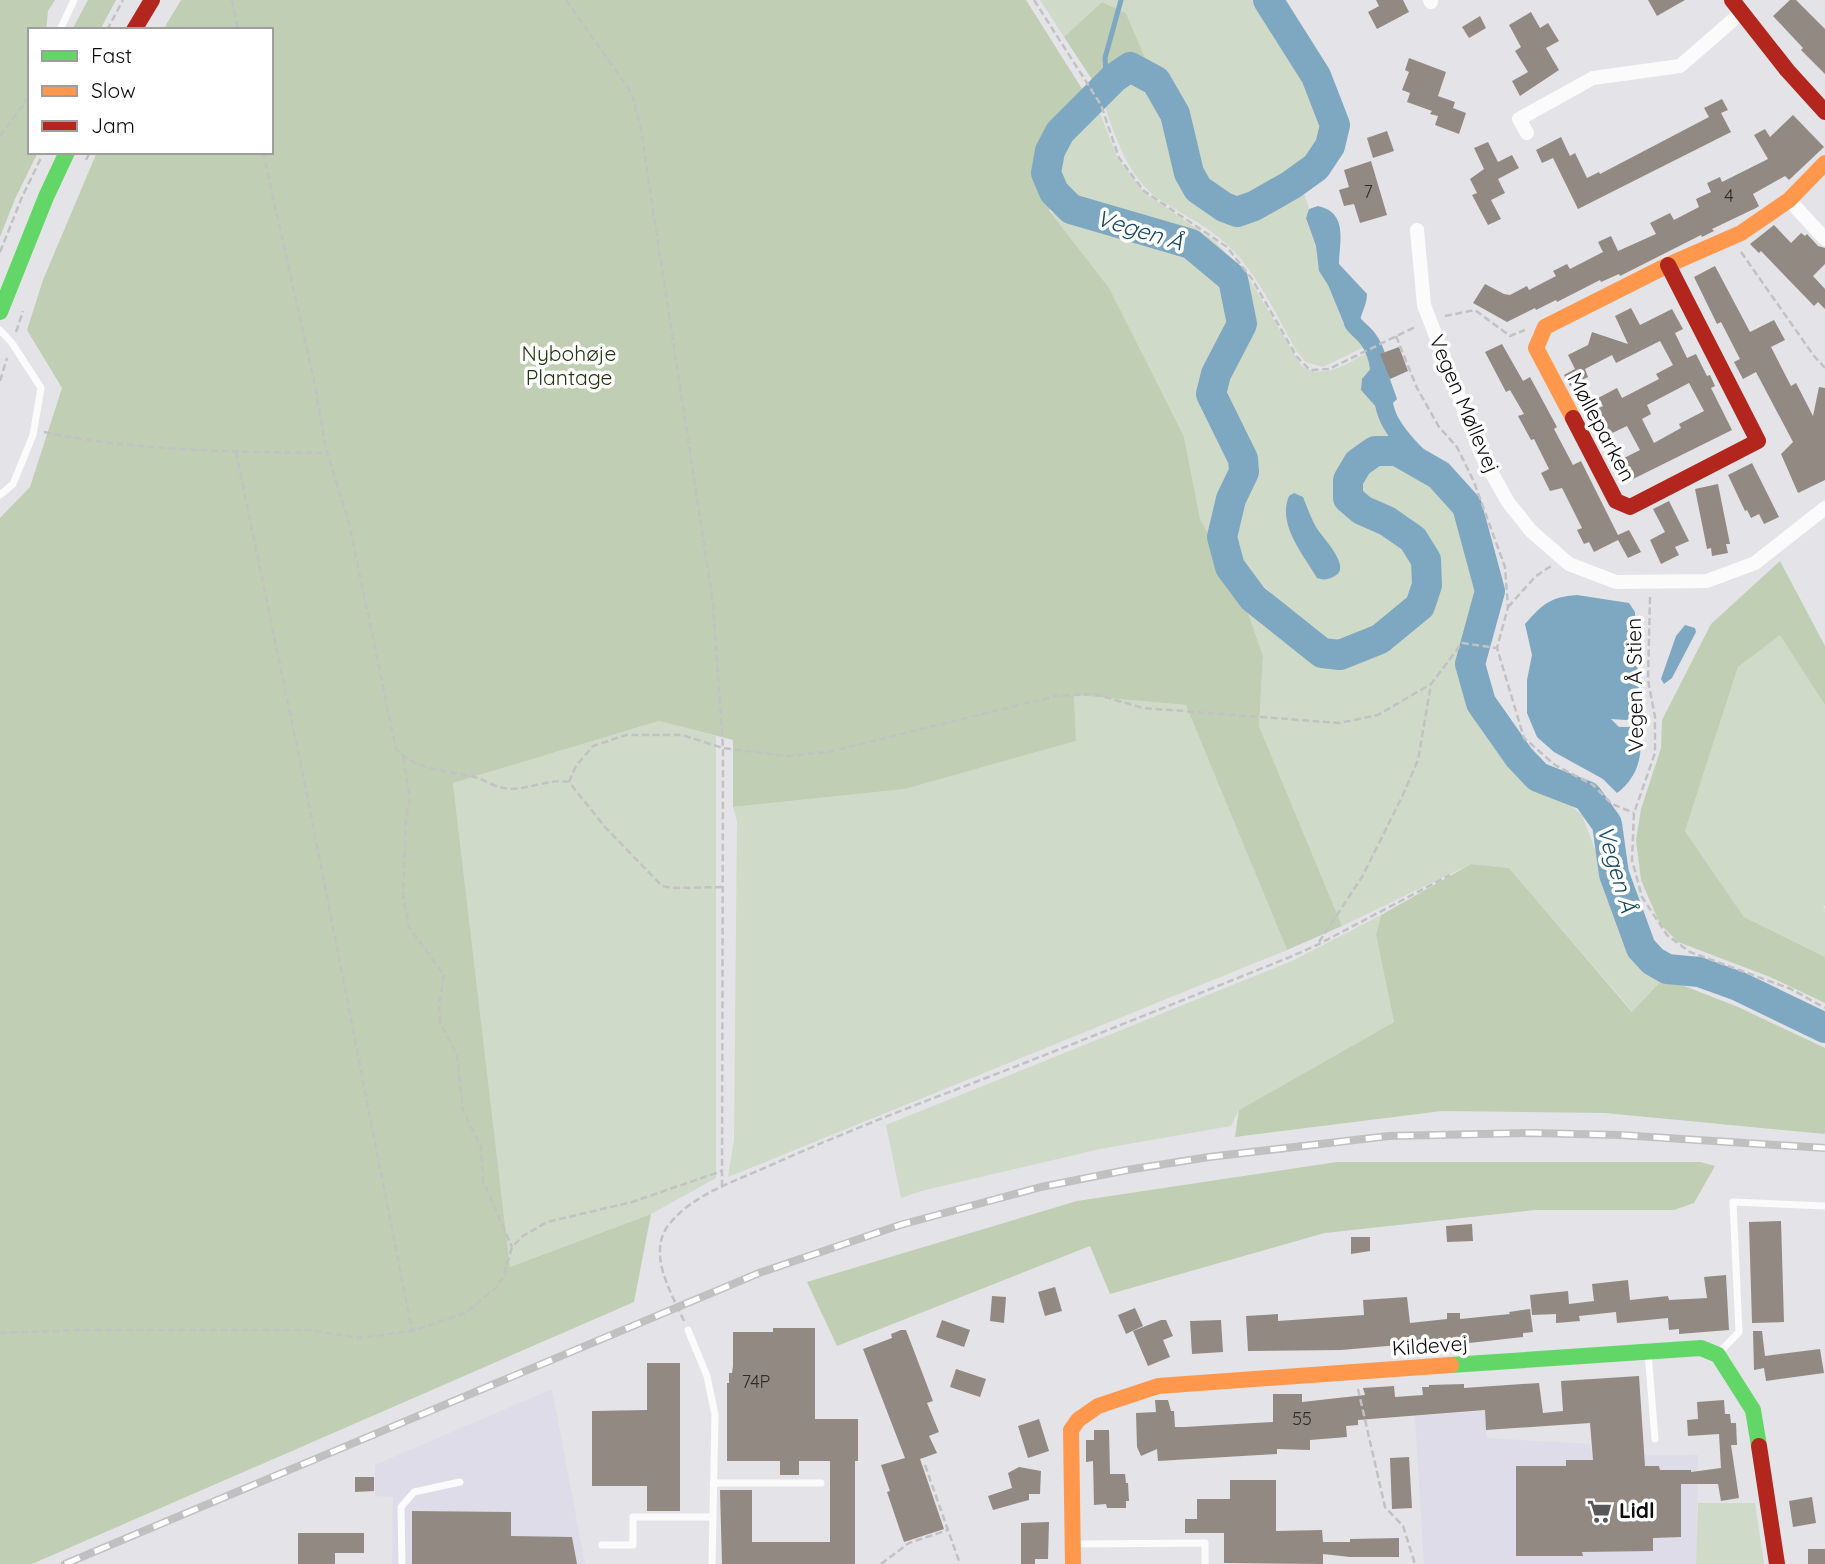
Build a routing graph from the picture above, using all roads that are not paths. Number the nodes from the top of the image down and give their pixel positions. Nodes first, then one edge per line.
1 (74, 0) edge
2 (152, 0) edge
3 (1736, 7) edge
4 (61, 28) edge
5 (135, 28) edge
6 (1825, 112) edge
7 (1527, 133) dead end
8 (66, 154) edge
9 (1825, 163) edge
10 (1789, 200) junction
11 (1417, 230) dead end
12 (1825, 239) edge
13 (1668, 265) junction
14 (0, 312) edge
15 (0, 330) edge
16 (0, 495) edge
17 (1825, 508) edge
18 (1825, 1206) edge
19 (688, 1330) road end
20 (1648, 1352) junction
21 (1718, 1354) junction
22 (1655, 1439) dead end
23 (460, 1482) dead end
24 (713, 1483) junction
25 (821, 1483) dead end
26 (713, 1517) junction
27 (1073, 1544) junction
28 (602, 1545) dead end
29 (402, 1564) edge
30 (712, 1564) edge
31 (1073, 1564) edge
32 (1205, 1564) edge
33 (1777, 1564) edge

1 - 4 lane
2 - 5 street
3 - 6 street
3 - 7 street
8 - 14 street
9 - 10 street
10 - 12 street
10 - 13 street
11 - 17 street, Vegen Møllevej
13 - 13 street, Mølleparken
15 - 16 lane
18 - 21 lane
19 - 24 lane
20 - 21 street, Kildevej
20 - 22 lane
20 - 27 street, Kildevej
21 - 33 street
23 - 29 lane
24 - 25 lane
24 - 26 lane
26 - 28 lane
26 - 30 lane
27 - 31 street, Kildevej
27 - 32 lane

